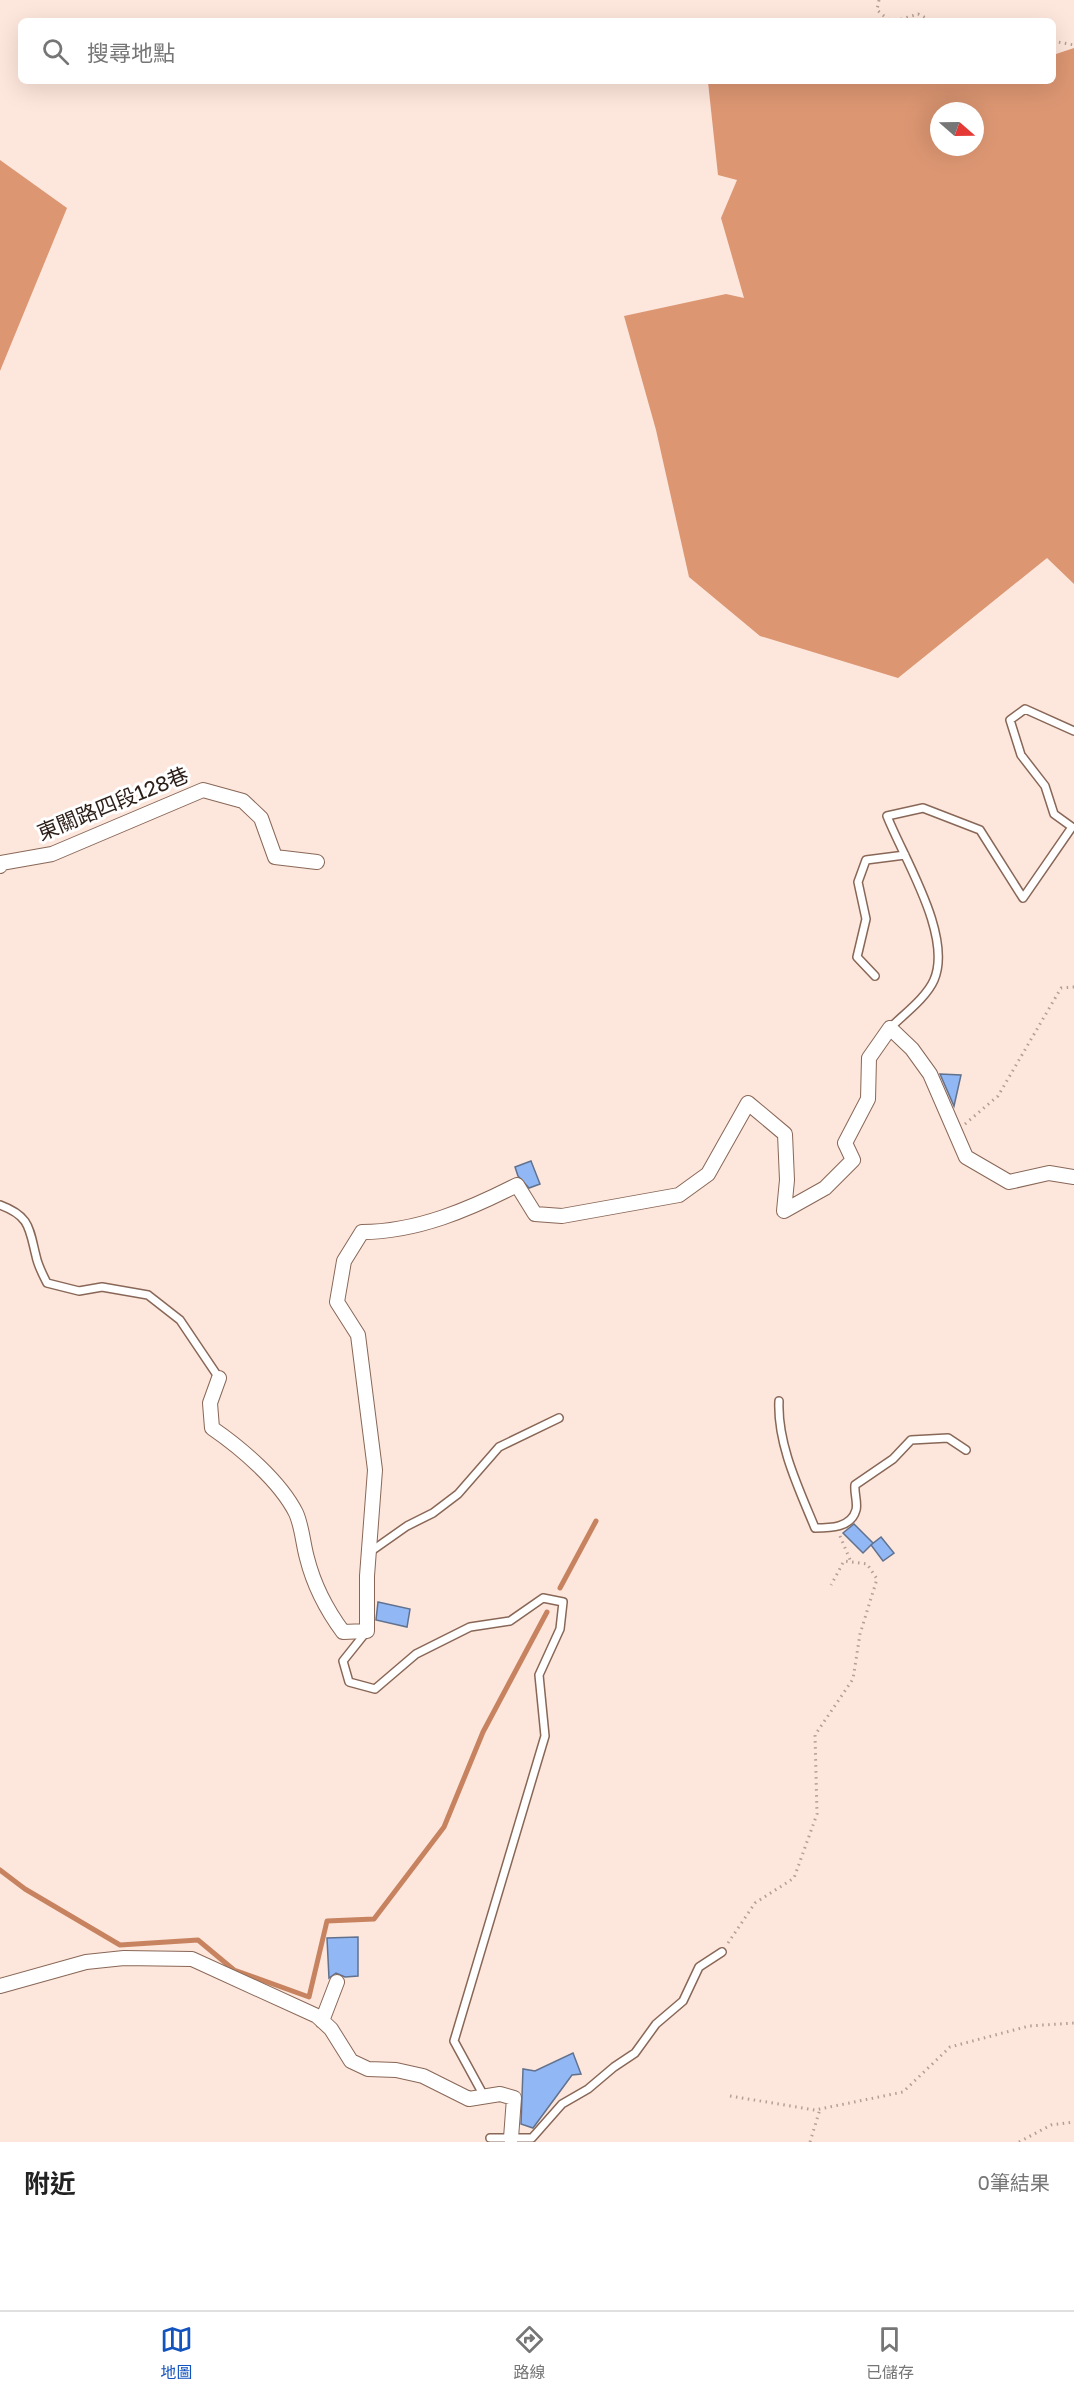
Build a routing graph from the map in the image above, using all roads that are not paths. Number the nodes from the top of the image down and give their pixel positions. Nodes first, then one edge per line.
1 (1074, 731) edge
2 (905, 855) junction
3 (317, 862) dead end
4 (0, 866) edge
5 (875, 976) dead end
6 (890, 1028) junction
7 (1074, 1177) edge
8 (0, 1205) edge
9 (219, 1378) joint
10 (779, 1401) dead end
11 (559, 1418) dead end
12 (966, 1450) dead end
13 (368, 1554) junction
14 (367, 1631) junction
15 (722, 1952) road end
16 (337, 1982) dead end
17 (0, 1986) edge
18 (322, 2021) junction
19 (484, 2097) junction
20 (490, 2138) dead end
21 (510, 2138) junction

1 - 2 lane
2 - 5 lane
2 - 6 lane
3 - 4 street, 東關路四段128巷
6 - 7 street
6 - 13 street
8 - 9 lane
9 - 14 street
10 - 12 lane
11 - 13 lane
13 - 14 street
14 - 19 lane
15 - 21 lane
16 - 18 street
17 - 18 street
18 - 19 street
19 - 21 street
20 - 21 lane

